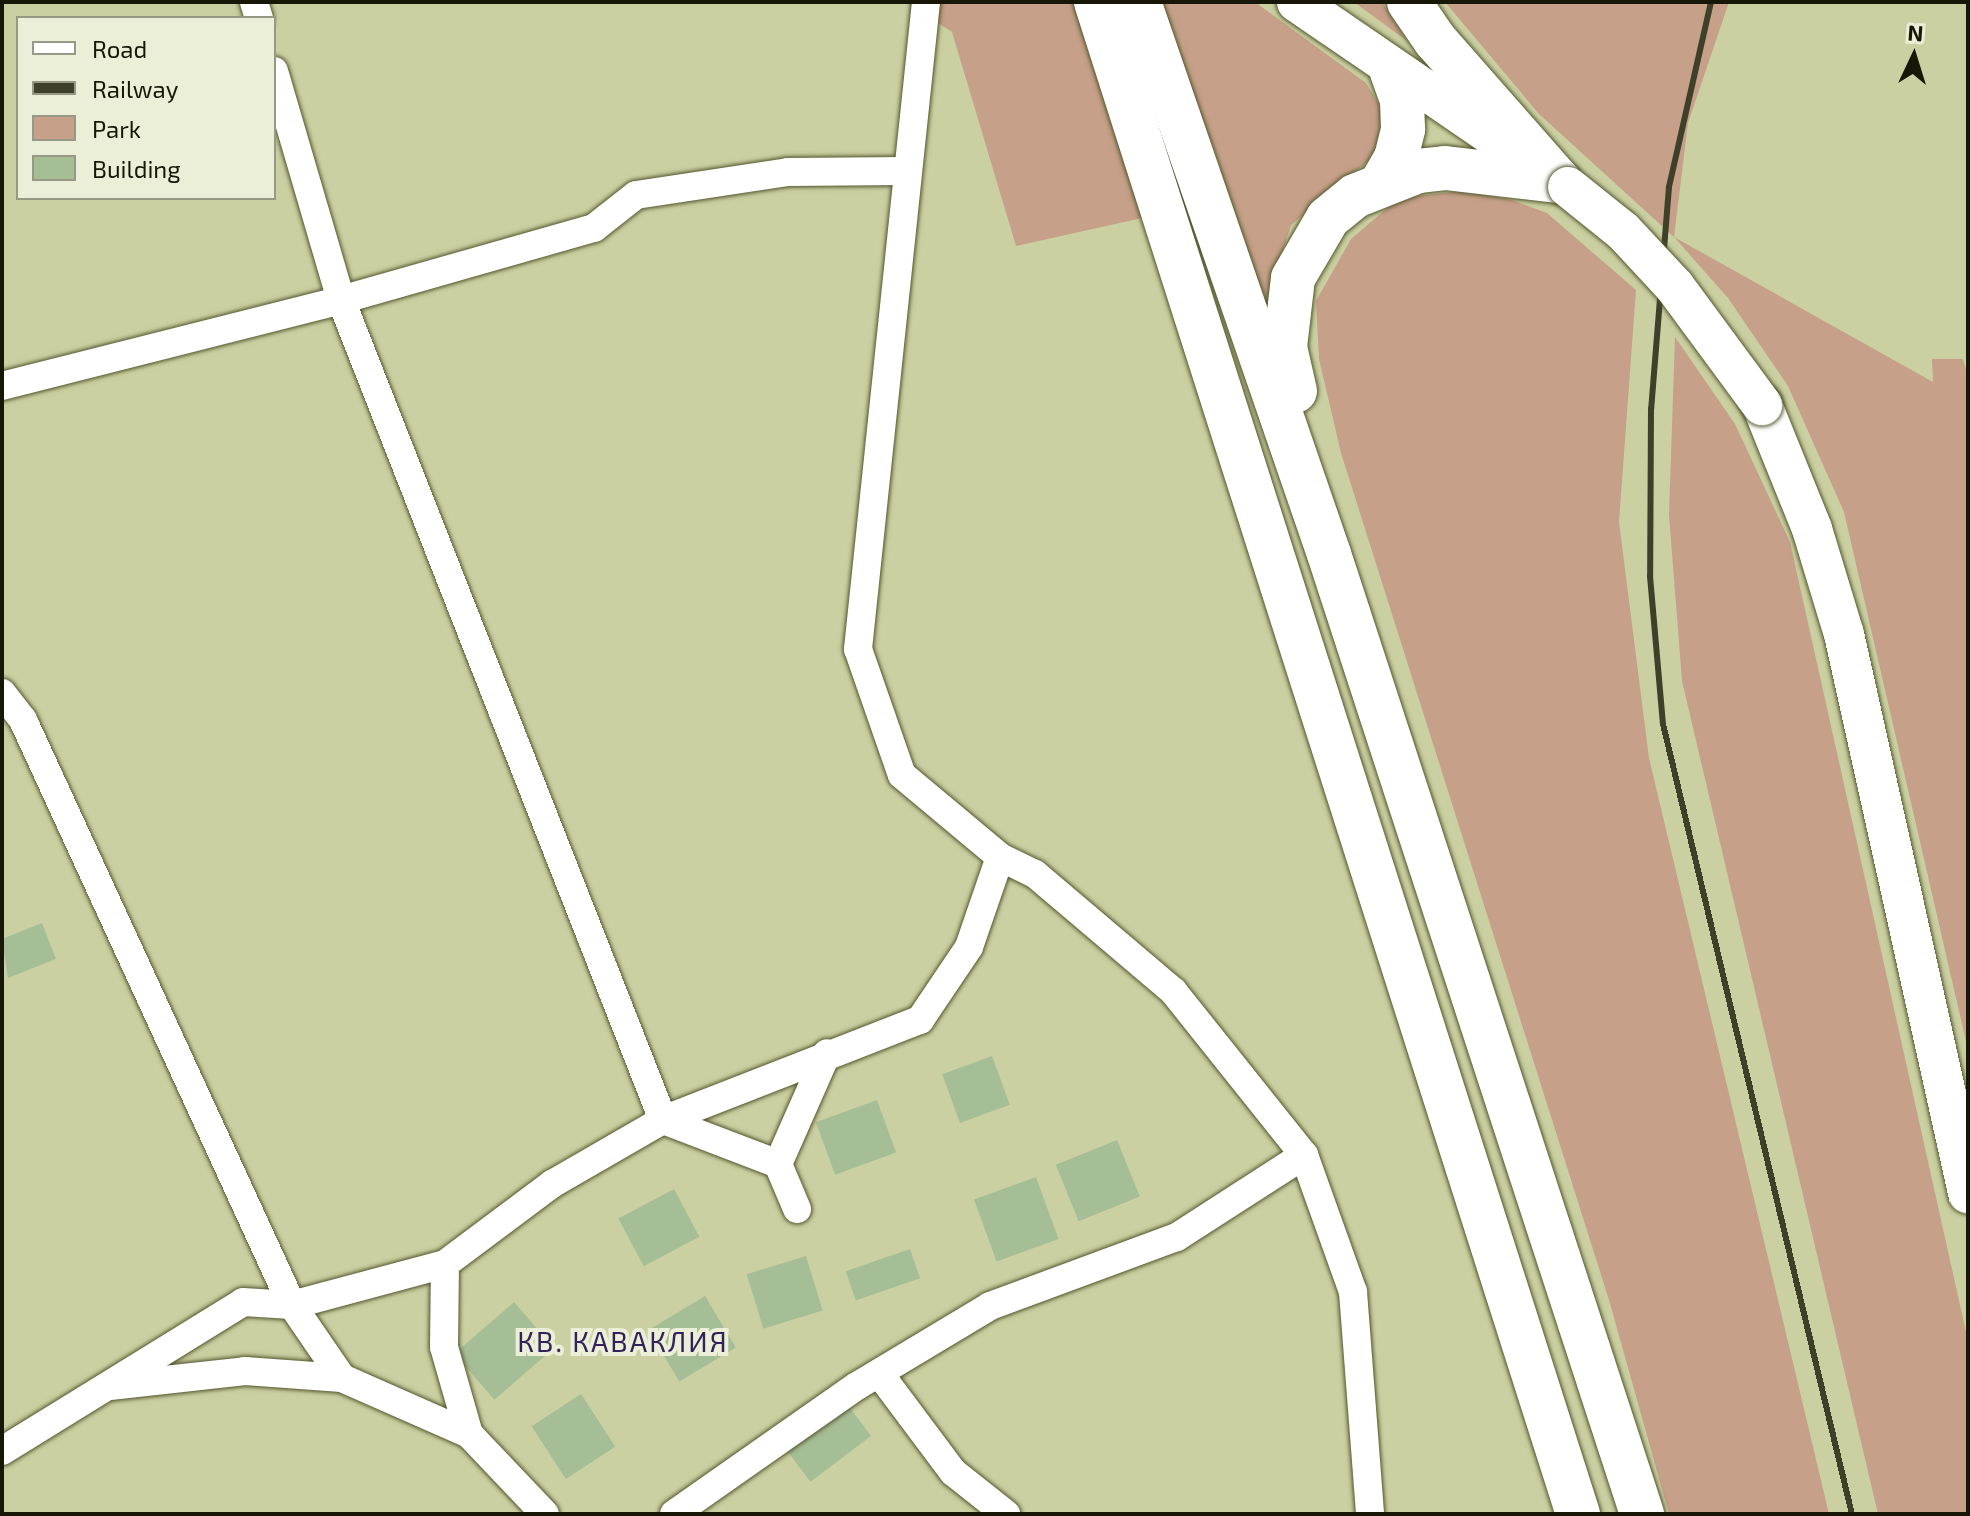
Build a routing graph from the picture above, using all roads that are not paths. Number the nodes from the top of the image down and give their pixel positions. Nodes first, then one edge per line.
1 (926, 2) edge
2 (1096, 2) edge
3 (1139, 2) edge
4 (1297, 2) edge
5 (1409, 2) edge
6 (1392, 72) junction
7 (276, 78) edge
8 (906, 171) junction
9 (1381, 184) junction
10 (1563, 184) junction
11 (341, 300) junction
12 (2, 386) edge
13 (1329, 554) junction
14 (2, 693) edge
15 (1000, 857) junction
16 (827, 1053) junction
17 (663, 1120) junction
18 (1304, 1155) junction
19 (778, 1164) junction
20 (1968, 1193) edge
21 (797, 1209) dead end
22 (445, 1264) junction
23 (292, 1305) junction
24 (879, 1373) junction
25 (342, 1378) junction
26 (105, 1387) junction
27 (469, 1434) junction
28 (2, 1451) edge
29 (545, 1514) edge
30 (674, 1514) edge
31 (1006, 1514) edge
32 (1370, 1514) edge
33 (1578, 1514) edge
34 (1642, 1514) edge

1 - 8 street
2 - 33 main road
3 - 13 main road
4 - 6 main road
5 - 10 main road
6 - 9 main road
6 - 10 main road
7 - 11 street
8 - 11 street
8 - 15 street
9 - 10 main road
9 - 13 main road
10 - 20 main road, bridge
11 - 12 street
11 - 17 street
13 - 34 main road
14 - 23 street
15 - 16 street
15 - 18 street
16 - 17 street
16 - 19 street
17 - 19 street
17 - 22 street
18 - 24 street
18 - 32 street
19 - 21 street
22 - 23 street
22 - 27 street
23 - 25 street
23 - 26 street
24 - 30 street
24 - 31 street
25 - 26 street
25 - 27 street
26 - 28 street
27 - 29 street

